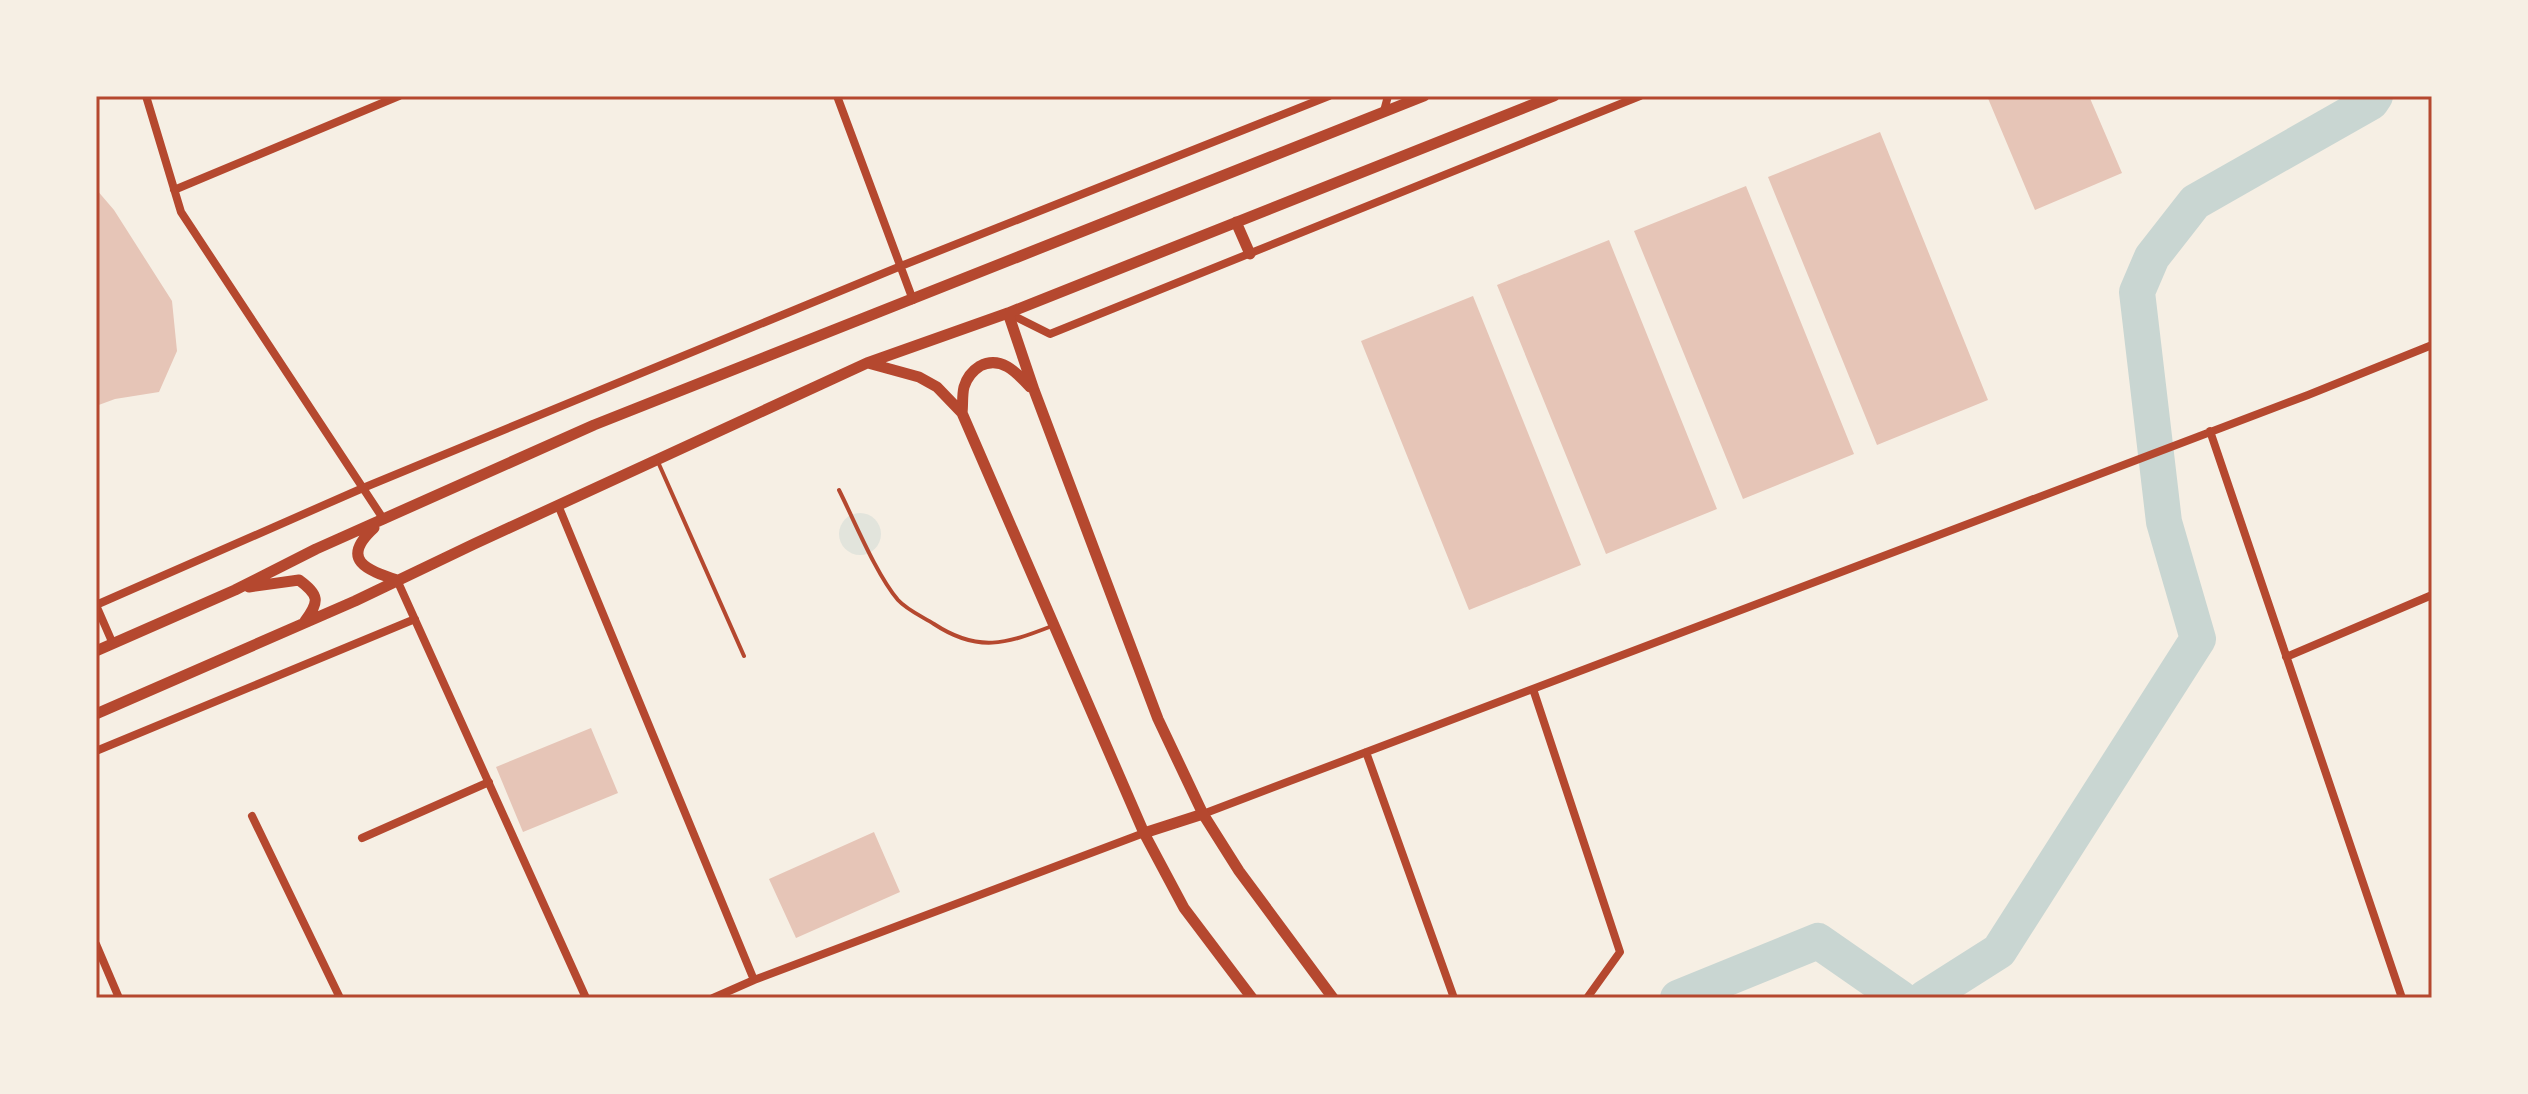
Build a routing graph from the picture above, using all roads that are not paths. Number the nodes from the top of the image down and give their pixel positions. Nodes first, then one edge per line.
1 (146, 96) edge
2 (399, 96) edge
3 (837, 96) edge
4 (1329, 96) edge
5 (1388, 96) edge
6 (1424, 96) edge
7 (1554, 96) edge
8 (1640, 96) edge
9 (1384, 111) junction
10 (174, 190) junction
11 (1236, 222) junction
12 (1250, 254) junction
13 (901, 266) junction
14 (913, 300) junction
15 (1008, 313) junction
16 (2432, 345) edge
17 (867, 363) junction
18 (1034, 390) junction
19 (962, 413) junction
20 (2210, 431) junction
21 (657, 460) junction
22 (363, 488) junction
23 (839, 490) dead end
24 (558, 505) junction
25 (384, 520) junction
26 (397, 580) junction
27 (235, 590) junction
28 (2432, 595) edge
29 (96, 605) edge
30 (415, 619) junction
31 (302, 625) junction
32 (1053, 625) junction
33 (113, 644) junction
34 (96, 651) edge
35 (744, 656) dead end
36 (2286, 657) junction
37 (1533, 689) junction
38 (96, 714) edge
39 (96, 751) edge
40 (1366, 752) junction
41 (489, 782) junction
42 (1203, 814) junction
43 (252, 816) dead end
44 (1144, 833) junction
45 (362, 838) dead end
46 (96, 944) edge
47 (754, 980) junction
48 (119, 998) edge
49 (340, 998) edge
50 (586, 998) edge
51 (713, 998) edge
52 (1252, 998) edge
53 (1333, 998) edge
54 (1454, 998) edge
55 (1587, 998) edge
56 (2402, 998) edge

1 - 10 street
2 - 10 street
3 - 13 street
4 - 13 street
5 - 9 street
6 - 9 main road
7 - 11 main road
8 - 12 street
9 - 14 main road
10 - 22 street
11 - 12 main road
11 - 15 main road
12 - 15 street
13 - 14 street
13 - 22 street
14 - 25 main road
15 - 17 main road
15 - 18 main road
16 - 20 street
17 - 19 main road
17 - 21 main road
18 - 19 main road
18 - 42 main road
19 - 32 main road
20 - 36 street
20 - 37 street
21 - 24 main road
21 - 35 lane
22 - 25 street
22 - 29 street
23 - 32 lane
24 - 26 main road
24 - 47 street
25 - 26 main road
25 - 27 main road
26 - 30 street
26 - 31 main road
27 - 31 main road
27 - 33 main road
28 - 36 street
29 - 33 street
30 - 39 street
30 - 41 street
31 - 38 main road
32 - 44 main road
33 - 34 main road
36 - 56 street
37 - 40 street
37 - 55 street
40 - 42 street
40 - 54 street
41 - 45 street
41 - 50 street
42 - 44 main road
42 - 53 main road
43 - 49 street
44 - 47 street
44 - 52 main road
46 - 48 street
47 - 51 street

